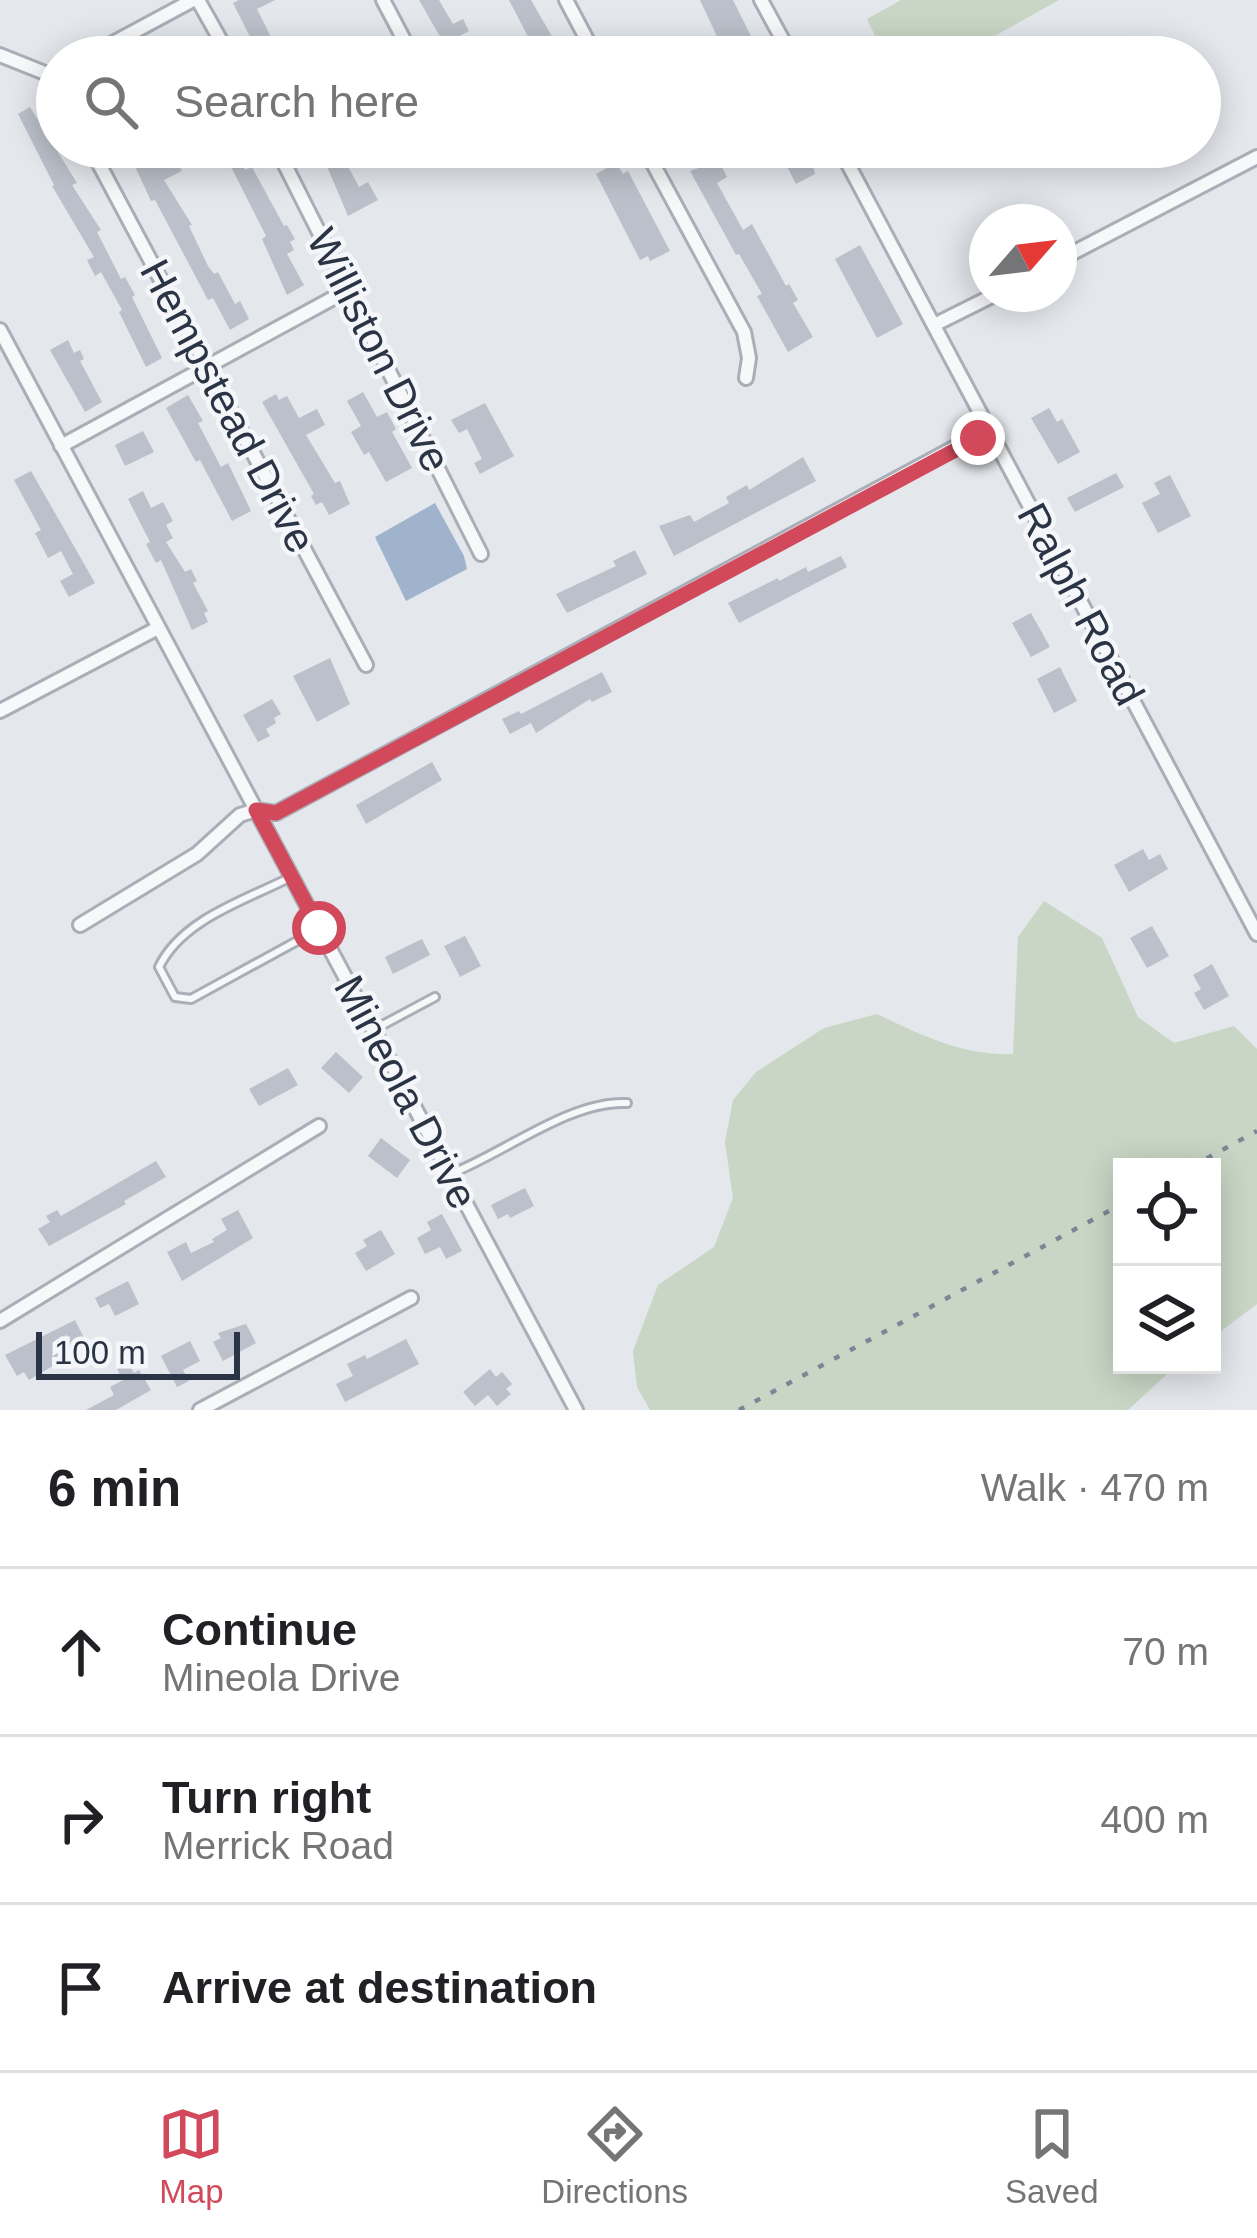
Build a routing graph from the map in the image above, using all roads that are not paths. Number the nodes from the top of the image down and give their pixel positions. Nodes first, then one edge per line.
1 (196, 0) edge
2 (383, 0) edge
3 (566, 0) edge
4 (761, 0) edge
5 (127, 36) edge
6 (217, 36) edge
7 (402, 36) edge
8 (585, 36) edge
9 (780, 36) edge
10 (0, 55) edge
11 (36, 70) edge
12 (1257, 157) edge
13 (101, 168) edge
14 (287, 168) edge
15 (655, 168) edge
16 (850, 168) edge
17 (1077, 251) edge
18 (349, 290) junction
19 (969, 308) edge
20 (934, 326) junction
21 (0, 330) edge
22 (206, 368) junction
23 (746, 378) dead end
24 (989, 429) junction
25 (61, 446) junction
26 (481, 554) dead end
27 (156, 628) junction
28 (366, 665) dead end
29 (0, 691) edge
30 (4, 709) edge
31 (256, 810) junction
32 (291, 877) junction
33 (80, 925) dead end
34 (319, 928) junction
35 (1257, 934) edge
36 (435, 997) dead end
37 (373, 1030) junction
38 (627, 1103) dead end
39 (319, 1126) dead end
40 (450, 1174) junction
41 (411, 1298) dead end
42 (0, 1321) edge
43 (200, 1410) edge
44 (576, 1410) edge

1 - 5 street
1 - 6 street
2 - 7 street
3 - 8 street
4 - 9 street
10 - 11 street
12 - 17 street
13 - 22 street, Hempstead Drive
14 - 18 street, Williston Drive
15 - 23 street
16 - 20 street, Ralph Road
18 - 22 street
18 - 26 street, Williston Drive
19 - 20 street
20 - 24 street, Ralph Road
21 - 25 street, Mineola Drive
22 - 25 street
22 - 28 street, Hempstead Drive
24 - 31 street
24 - 35 street, Ralph Road
25 - 27 street, Mineola Drive
27 - 30 street
27 - 31 street, Mineola Drive
29 - 30 street
31 - 32 street, Mineola Drive
31 - 33 street
32 - 34 street, Mineola Drive
32 - 34 lane
34 - 37 street, Mineola Drive
36 - 37 lane
37 - 40 street, Mineola Drive
38 - 40 lane
39 - 42 street
40 - 44 street, Mineola Drive
41 - 43 street

